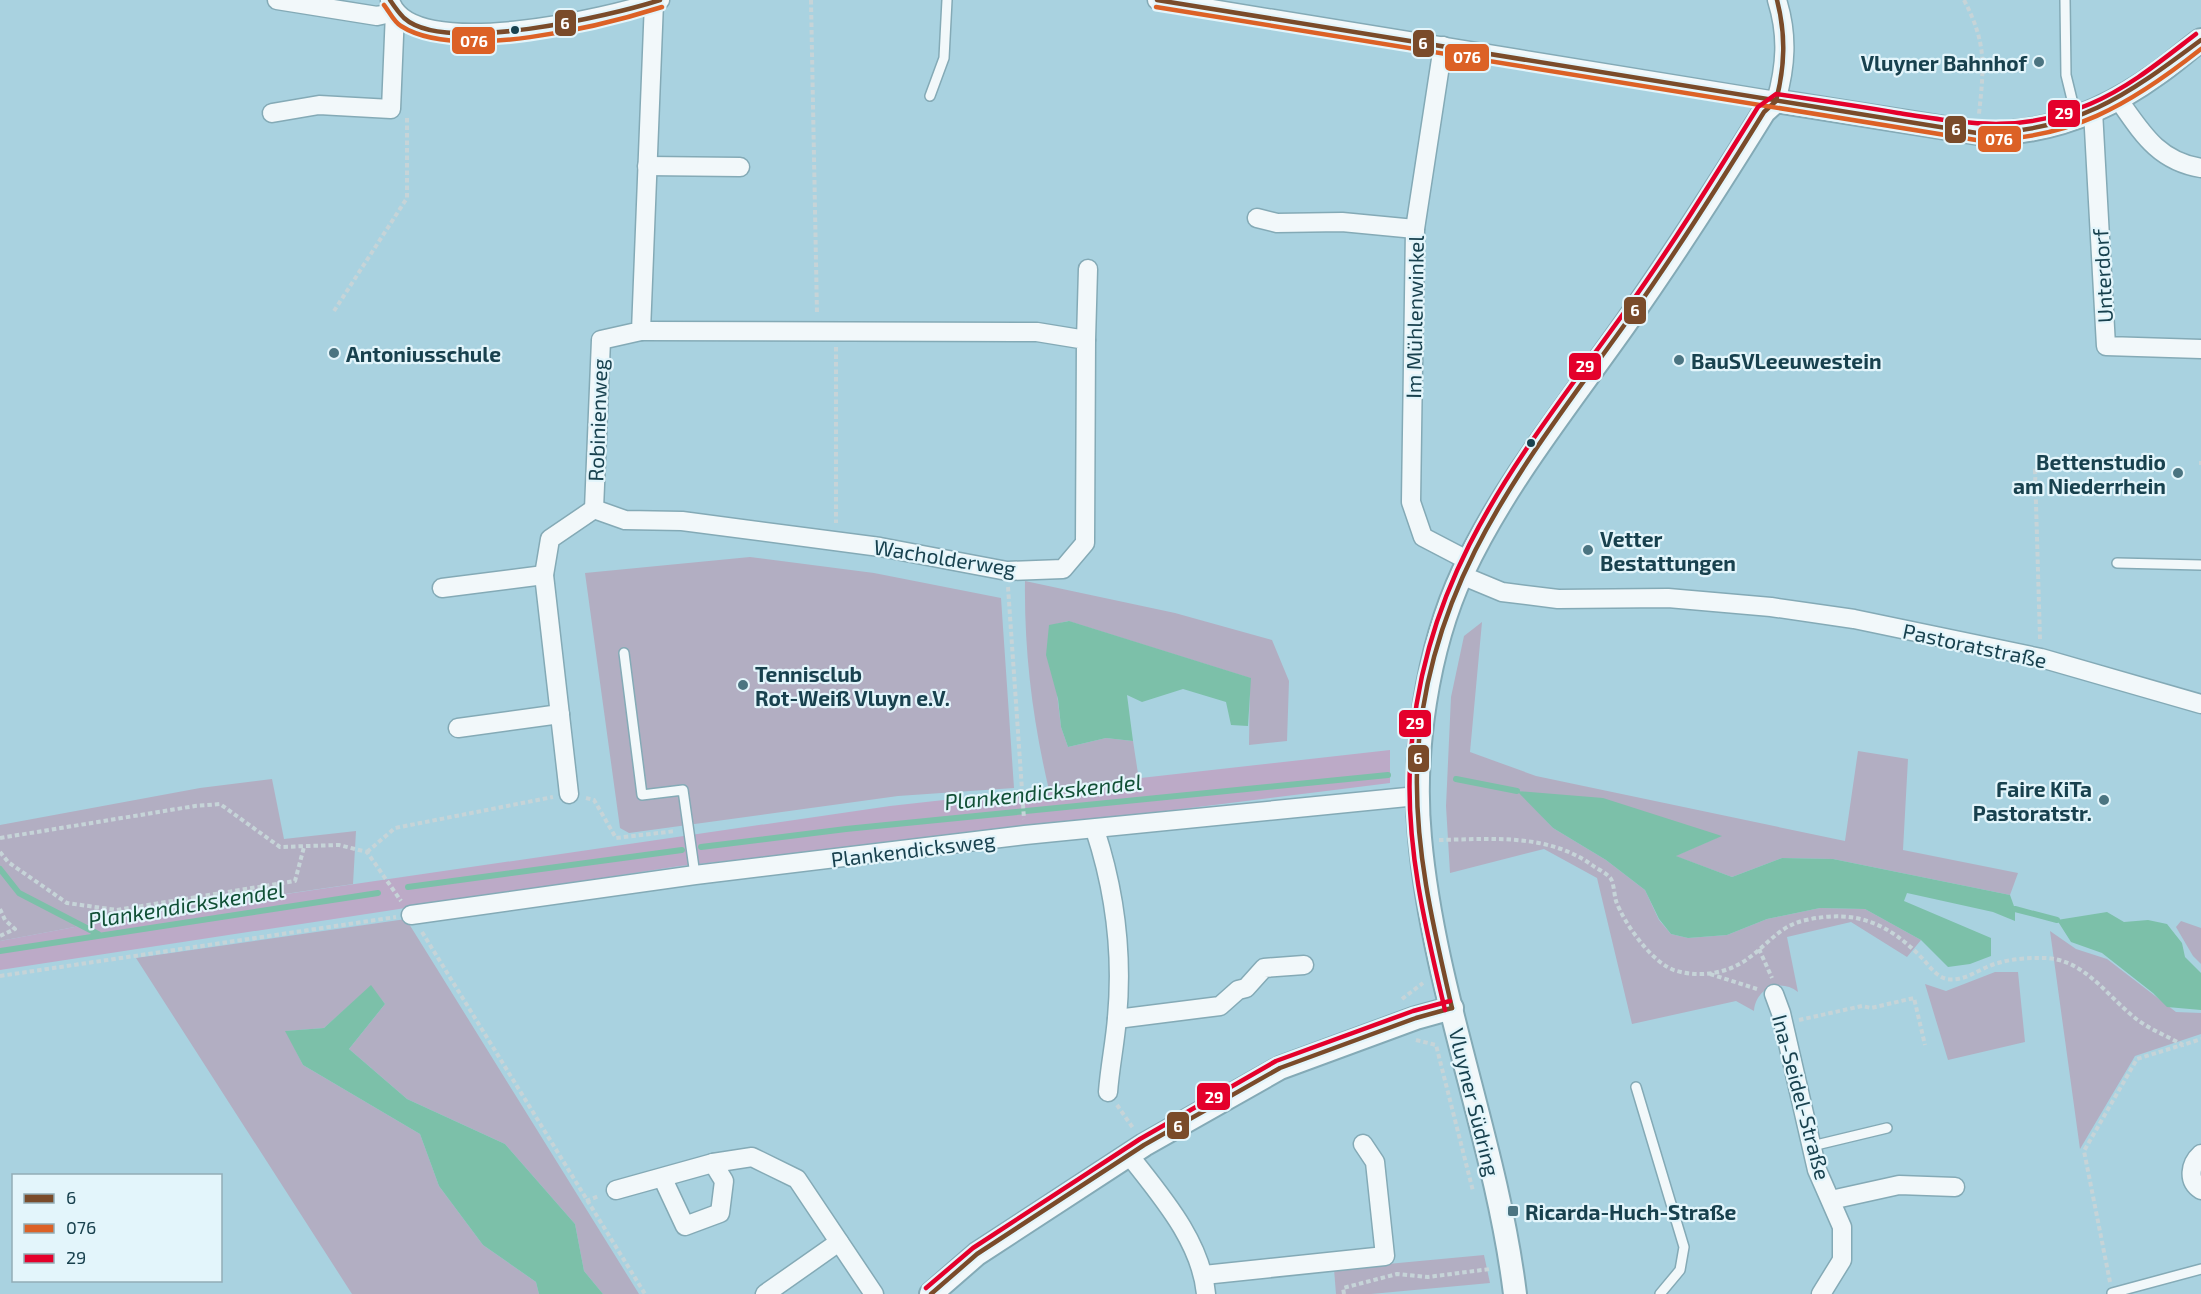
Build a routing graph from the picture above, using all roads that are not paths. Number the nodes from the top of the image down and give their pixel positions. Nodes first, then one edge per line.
1 (278, 0) edge
2 (947, 0) edge
3 (1157, 0) edge
4 (1777, 0) edge
5 (2065, 0) edge
6 (657, 1) edge
7 (393, 6) edge
8 (2201, 40) edge
9 (1443, 46) junction
10 (930, 96) dead end
11 (2118, 99) junction
12 (1776, 101) junction
13 (272, 113) dead end
14 (2085, 115) junction
15 (647, 166) junction
16 (740, 166) dead end
17 (2201, 168) edge
18 (1257, 218) dead end
19 (1415, 229) junction
20 (1088, 268) dead end
21 (641, 331) junction
22 (1086, 340) junction
23 (2201, 349) edge
24 (594, 509) junction
25 (2117, 563) dead end
26 (2201, 565) edge
27 (1465, 568) junction
28 (544, 575) junction
29 (442, 588) dead end
30 (624, 653) dead end
31 (2201, 704) edge
32 (560, 714) junction
33 (458, 728) dead end
34 (569, 794) road end
35 (1417, 796) junction
36 (1095, 830) junction
37 (695, 875) junction
38 (411, 915) road end
39 (1304, 965) dead end
40 (1774, 994) road end
41 (1452, 1008) junction
42 (1117, 1019) junction
43 (1636, 1087) dead end
44 (1108, 1092) road end
45 (1887, 1128) dead end
46 (1363, 1144) dead end
47 (1812, 1146) junction
48 (1137, 1150) junction
49 (2201, 1154) edge
50 (713, 1163) junction
51 (663, 1179) junction
52 (1955, 1187) dead end
53 (616, 1190) dead end
54 (2201, 1190) edge
55 (1831, 1200) junction
56 (839, 1242) junction
57 (2201, 1269) edge
58 (1204, 1275) junction
59 (2112, 1293) edge
60 (765, 1294) edge
61 (874, 1294) edge
62 (931, 1294) edge
63 (1206, 1294) edge
64 (1515, 1294) edge
65 (1660, 1294) edge
66 (1821, 1294) edge

1 - 7 street
2 - 10 lane
3 - 9 street
4 - 12 street
5 - 14 lane
6 - 7 street
6 - 15 street
7 - 13 street
8 - 11 street
9 - 12 street
9 - 19 street, Im Mühlenwinkel
11 - 14 street
11 - 17 street
12 - 14 street
12 - 27 street, Vluyner Südring
14 - 23 street, Unterdorf
15 - 16 street
15 - 21 street
18 - 19 street
19 - 27 street, Im Mühlenwinkel
20 - 22 street, Wacholderweg
21 - 22 street
21 - 24 street, Robinienweg
22 - 24 street, Wacholderweg
24 - 28 street, Robinienweg
25 - 26 lane
27 - 31 street, Pastoratstraße
27 - 35 street, Vluyner Südring
28 - 29 street
28 - 32 street, Robinienweg
30 - 37 lane
32 - 33 street
32 - 34 street, Robinienweg
35 - 36 street, Plankendicksweg
35 - 41 street, Vluyner Südring
36 - 37 street, Plankendicksweg
36 - 42 street
37 - 38 street, Plankendicksweg
39 - 42 street
40 - 47 street, Ina-Seidel-Straße
41 - 48 street
41 - 64 street, Vluyner Südring
42 - 44 street
43 - 65 lane
45 - 47 lane
46 - 58 street
47 - 55 street, Ina-Seidel-Straße
48 - 58 street
48 - 62 street
49 - 54 street
50 - 51 street
50 - 51 street
50 - 56 street
51 - 53 street
52 - 55 street, Ina-Seidel-Straße
55 - 66 street, Ina-Seidel-Straße
56 - 60 street
56 - 61 street
57 - 59 lane
58 - 63 street

